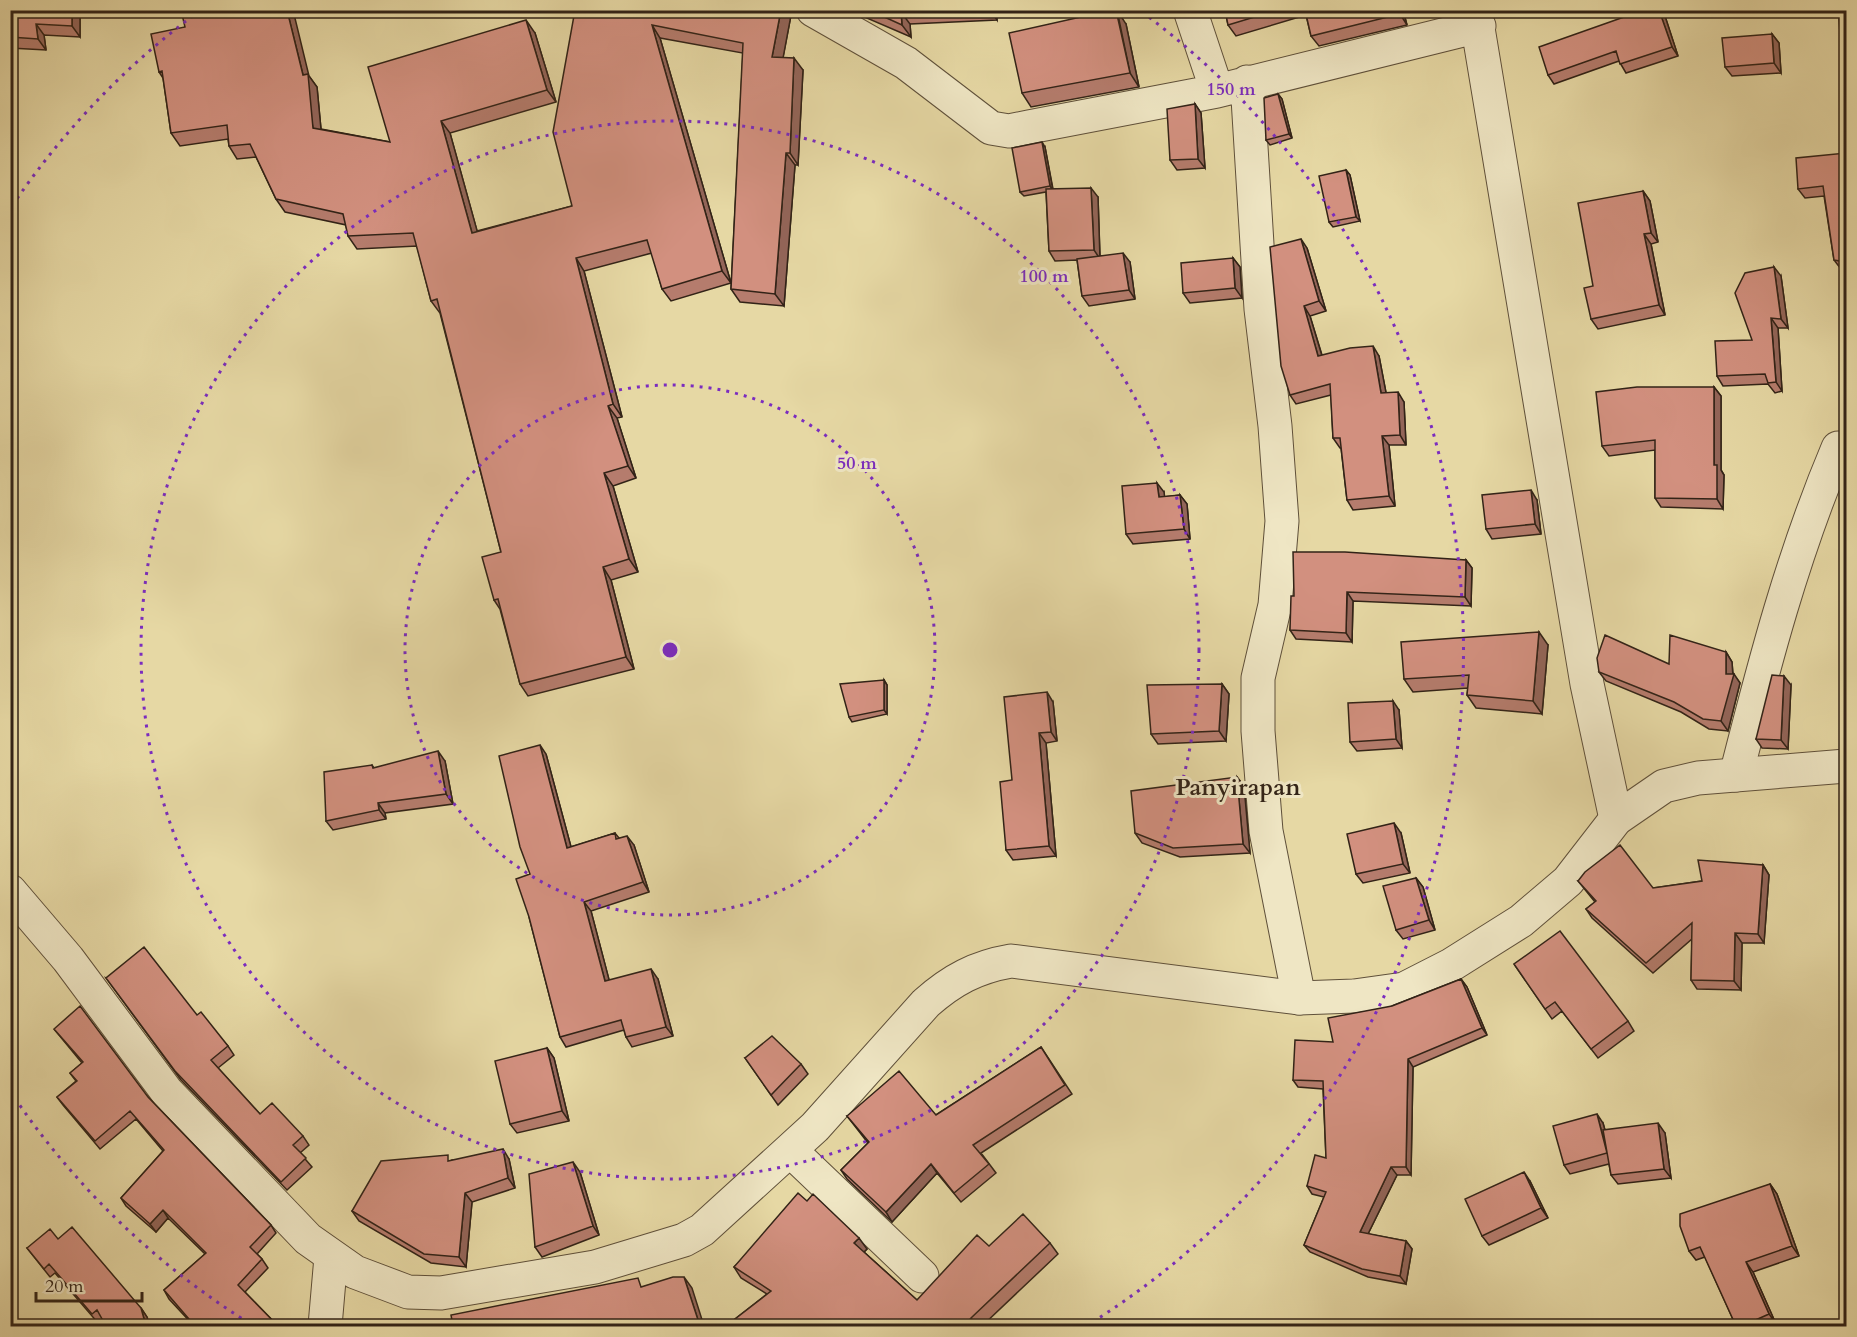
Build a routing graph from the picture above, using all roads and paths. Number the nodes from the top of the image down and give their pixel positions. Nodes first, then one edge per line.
1 (813, 10) edge
2 (1190, 10) edge
3 (1477, 18) edge
4 (1232, 86) junction
5 (1838, 448) dead end
6 (1846, 766) edge
7 (1736, 775) junction
8 (1616, 819) junction
9 (13, 899) edge
10 (1299, 998) junction
11 (791, 1151) junction
12 (331, 1257) junction
13 (922, 1276) dead end
14 (325, 1326) edge

1 - 4 street
2 - 4 street
3 - 4 street
3 - 8 street
4 - 10 street
5 - 7 street
6 - 7 street
7 - 8 street
8 - 10 street
9 - 12 street
10 - 11 street
11 - 12 street
11 - 13 street
12 - 14 street

